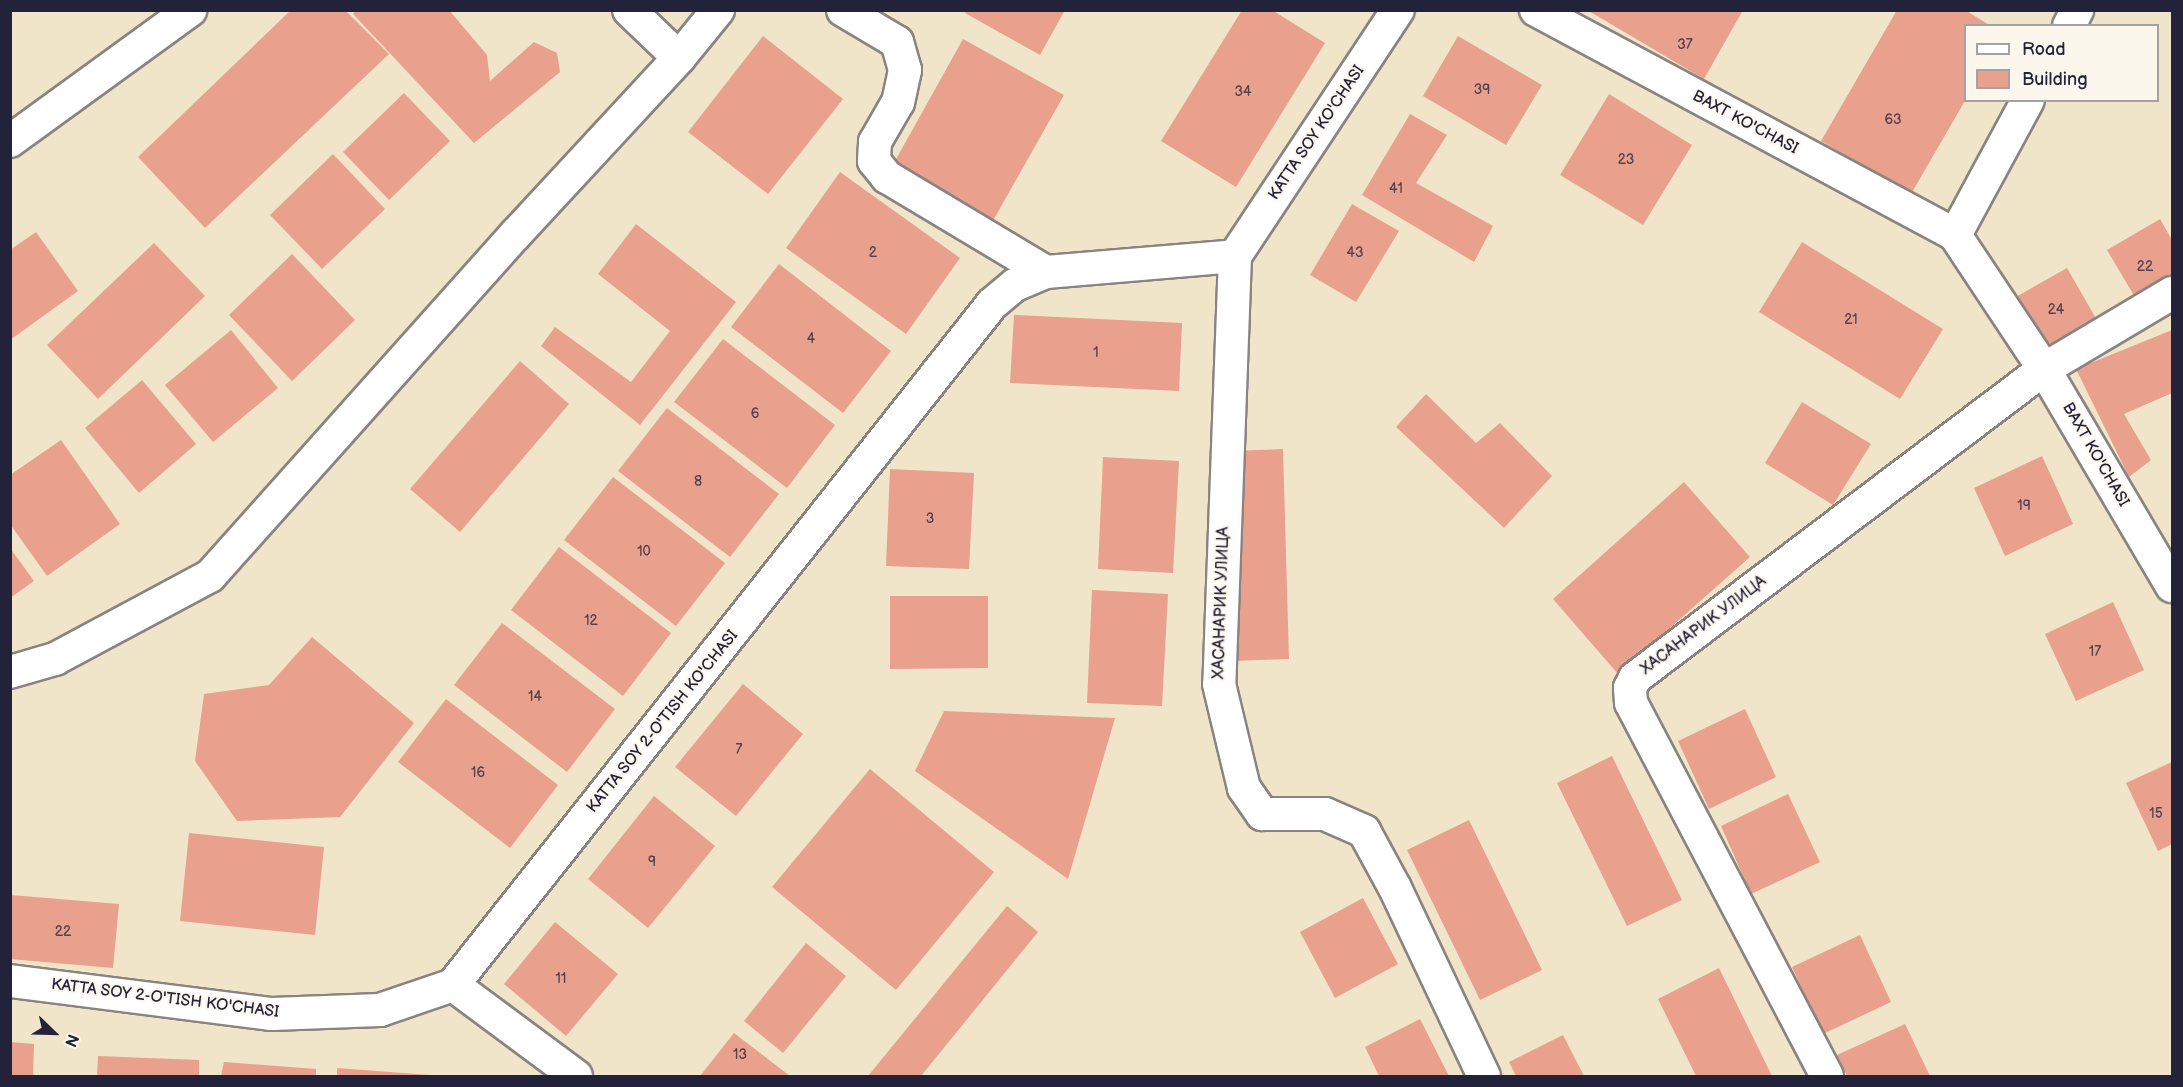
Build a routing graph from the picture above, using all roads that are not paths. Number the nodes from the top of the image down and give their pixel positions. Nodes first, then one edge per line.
1 (190, 10) edge
2 (629, 10) edge
3 (718, 10) edge
4 (843, 10) edge
5 (1398, 10) edge
6 (1536, 10) edge
7 (2077, 10) edge
8 (2070, 24) edge
9 (679, 58) junction
10 (2027, 102) edge
11 (10, 141) edge
12 (1955, 235) junction
13 (1235, 256) junction
14 (1047, 272) junction
15 (2172, 293) edge
16 (2044, 369) junction
17 (2172, 586) edge
18 (10, 672) edge
19 (10, 981) edge
20 (453, 985) junction
21 (576, 1077) edge
22 (1484, 1077) edge
23 (1827, 1077) edge

1 - 11 street
2 - 9 street
3 - 9 street
4 - 14 street
5 - 13 street, KATTA SOY KO'CHASI
6 - 12 street, BAXT KO'CHASI
7 - 8 street
9 - 18 street
10 - 12 street
12 - 16 street, BAXT KO'CHASI
13 - 14 street, KATTA SOY 2-O'TISH KO'CHASI
13 - 22 street, ХАСАНАРИК УЛИЦА
14 - 20 street, KATTA SOY 2-O'TISH KO'CHASI
15 - 16 street, ХАСАНАРИК УЛИЦА
16 - 17 street, BAXT KO'CHASI
16 - 23 street, ХАСАНАРИК УЛИЦА
19 - 20 street, KATTA SOY 2-O'TISH KO'CHASI
20 - 21 street

